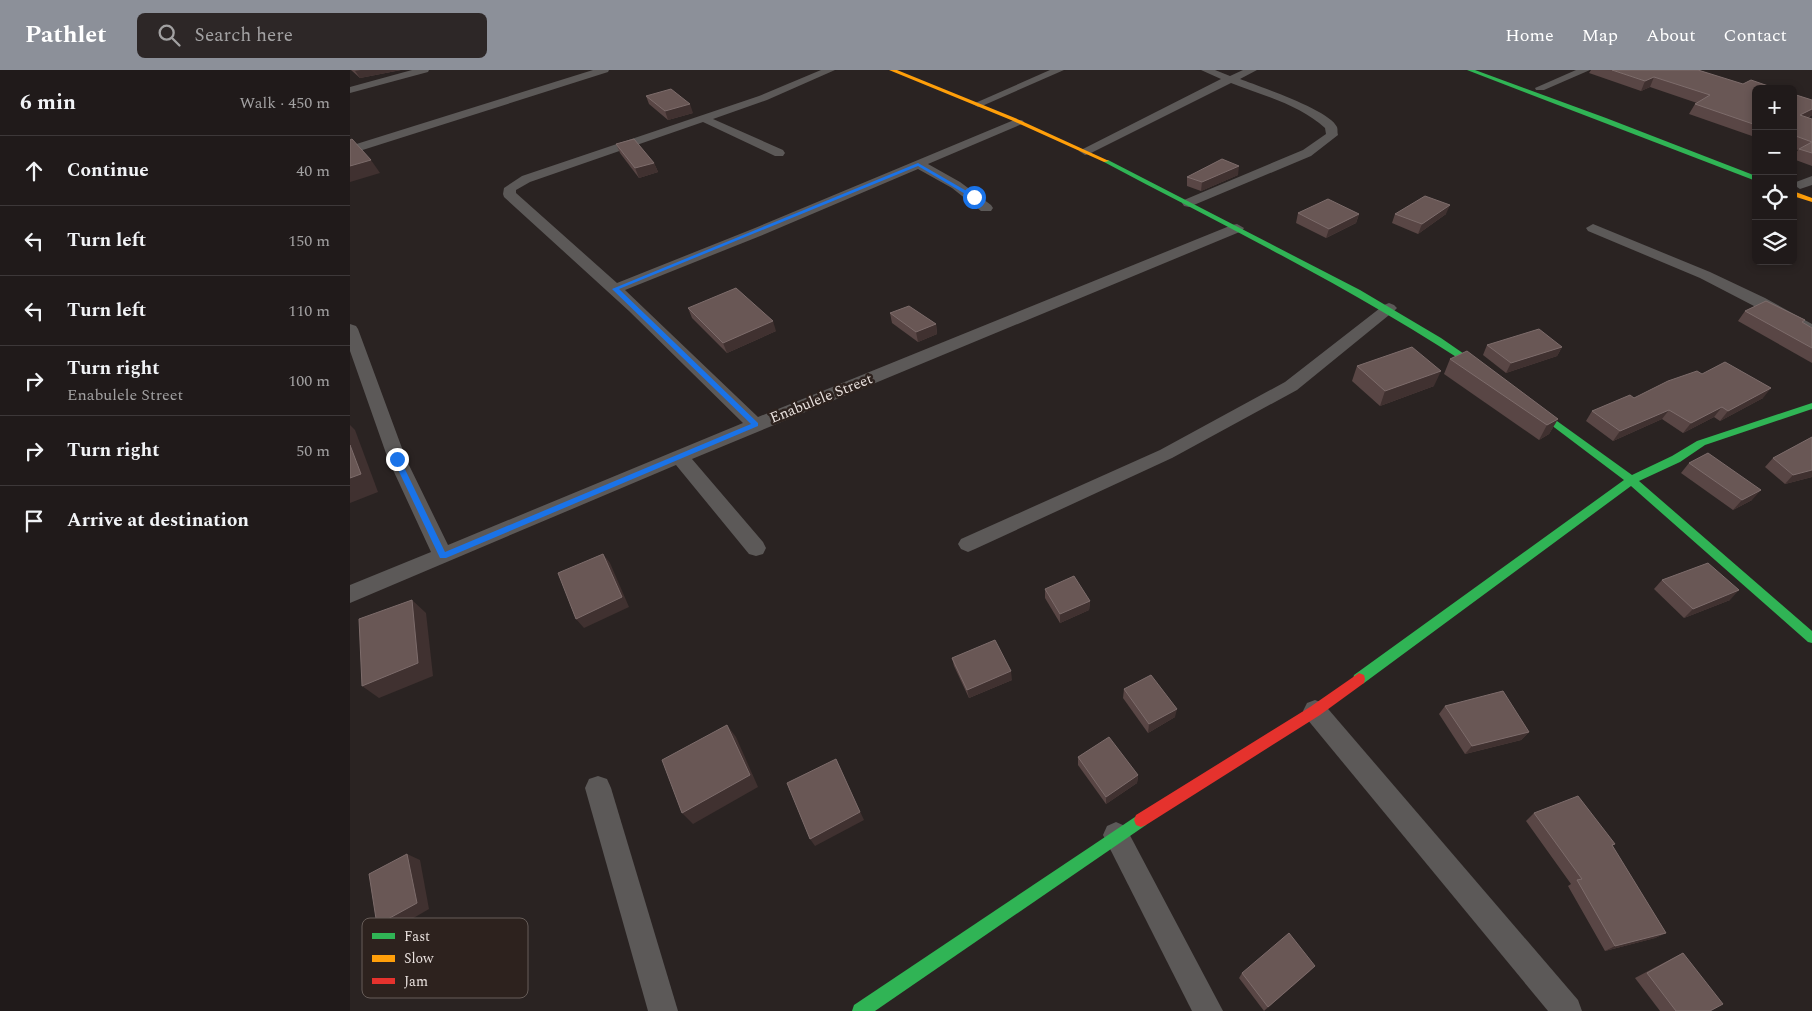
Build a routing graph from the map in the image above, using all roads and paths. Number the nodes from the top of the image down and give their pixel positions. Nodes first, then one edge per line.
1 (424, 70) edge
2 (604, 70) edge
3 (830, 70) edge
4 (892, 70) edge
5 (1059, 70) edge
6 (1206, 70) edge
7 (1252, 70) edge
8 (1470, 70) edge
9 (1491, 70) edge
10 (1585, 70) edge
11 (1230, 79) junction
12 (1540, 88) junction
13 (350, 90) edge
14 (978, 104) junction
15 (702, 118) junction
16 (1018, 122) junction
17 (351, 149) edge
18 (1085, 152) junction
19 (779, 153) dead end
20 (918, 164) junction
21 (1752, 167) edge
22 (1752, 177) edge
23 (1800, 185) edge
24 (1812, 190) edge
25 (1812, 200) edge
26 (1189, 203) junction
27 (986, 208) dead end
28 (1237, 228) junction
29 (1594, 228) dead end
30 (615, 289) junction
31 (1388, 308) junction
32 (350, 328) edge
33 (1812, 330) edge
34 (1500, 382) edge
35 (1516, 394) edge
36 (1812, 406) edge
37 (756, 425) junction
38 (680, 457) junction
39 (1631, 480) junction
40 (968, 544) dead end
41 (756, 548) dead end
42 (443, 556) junction
43 (350, 594) edge
44 (1812, 638) edge
45 (1315, 711) junction
46 (598, 788) dead end
47 (1116, 835) junction
48 (663, 1011) edge
49 (860, 1011) edge
50 (1208, 1011) edge
51 (1567, 1011) edge

1 - 13 street
2 - 17 street
3 - 15 street
4 - 14 main road
5 - 14 street
6 - 11 street
7 - 11 street
8 - 22 main road
9 - 12 main road
10 - 12 street
11 - 18 street
11 - 26 street
12 - 21 main road
14 - 16 main road
15 - 19 street
15 - 30 street
16 - 18 main road
16 - 20 street
18 - 26 main road
20 - 27 street
20 - 30 street
23 - 24 main road
23 - 25 main road
26 - 28 main road
28 - 31 main road
28 - 37 street, Enabulele Street
29 - 33 street
30 - 37 street
31 - 34 main road
31 - 40 street
32 - 42 street
35 - 39 main road
36 - 39 main road
37 - 38 street, Enabulele Street
38 - 41 street
38 - 42 street, Enabulele Street
39 - 44 main road
39 - 45 main road
42 - 43 street, Enabulele Street
45 - 47 main road
45 - 51 street
46 - 48 street
47 - 49 main road
47 - 50 street

